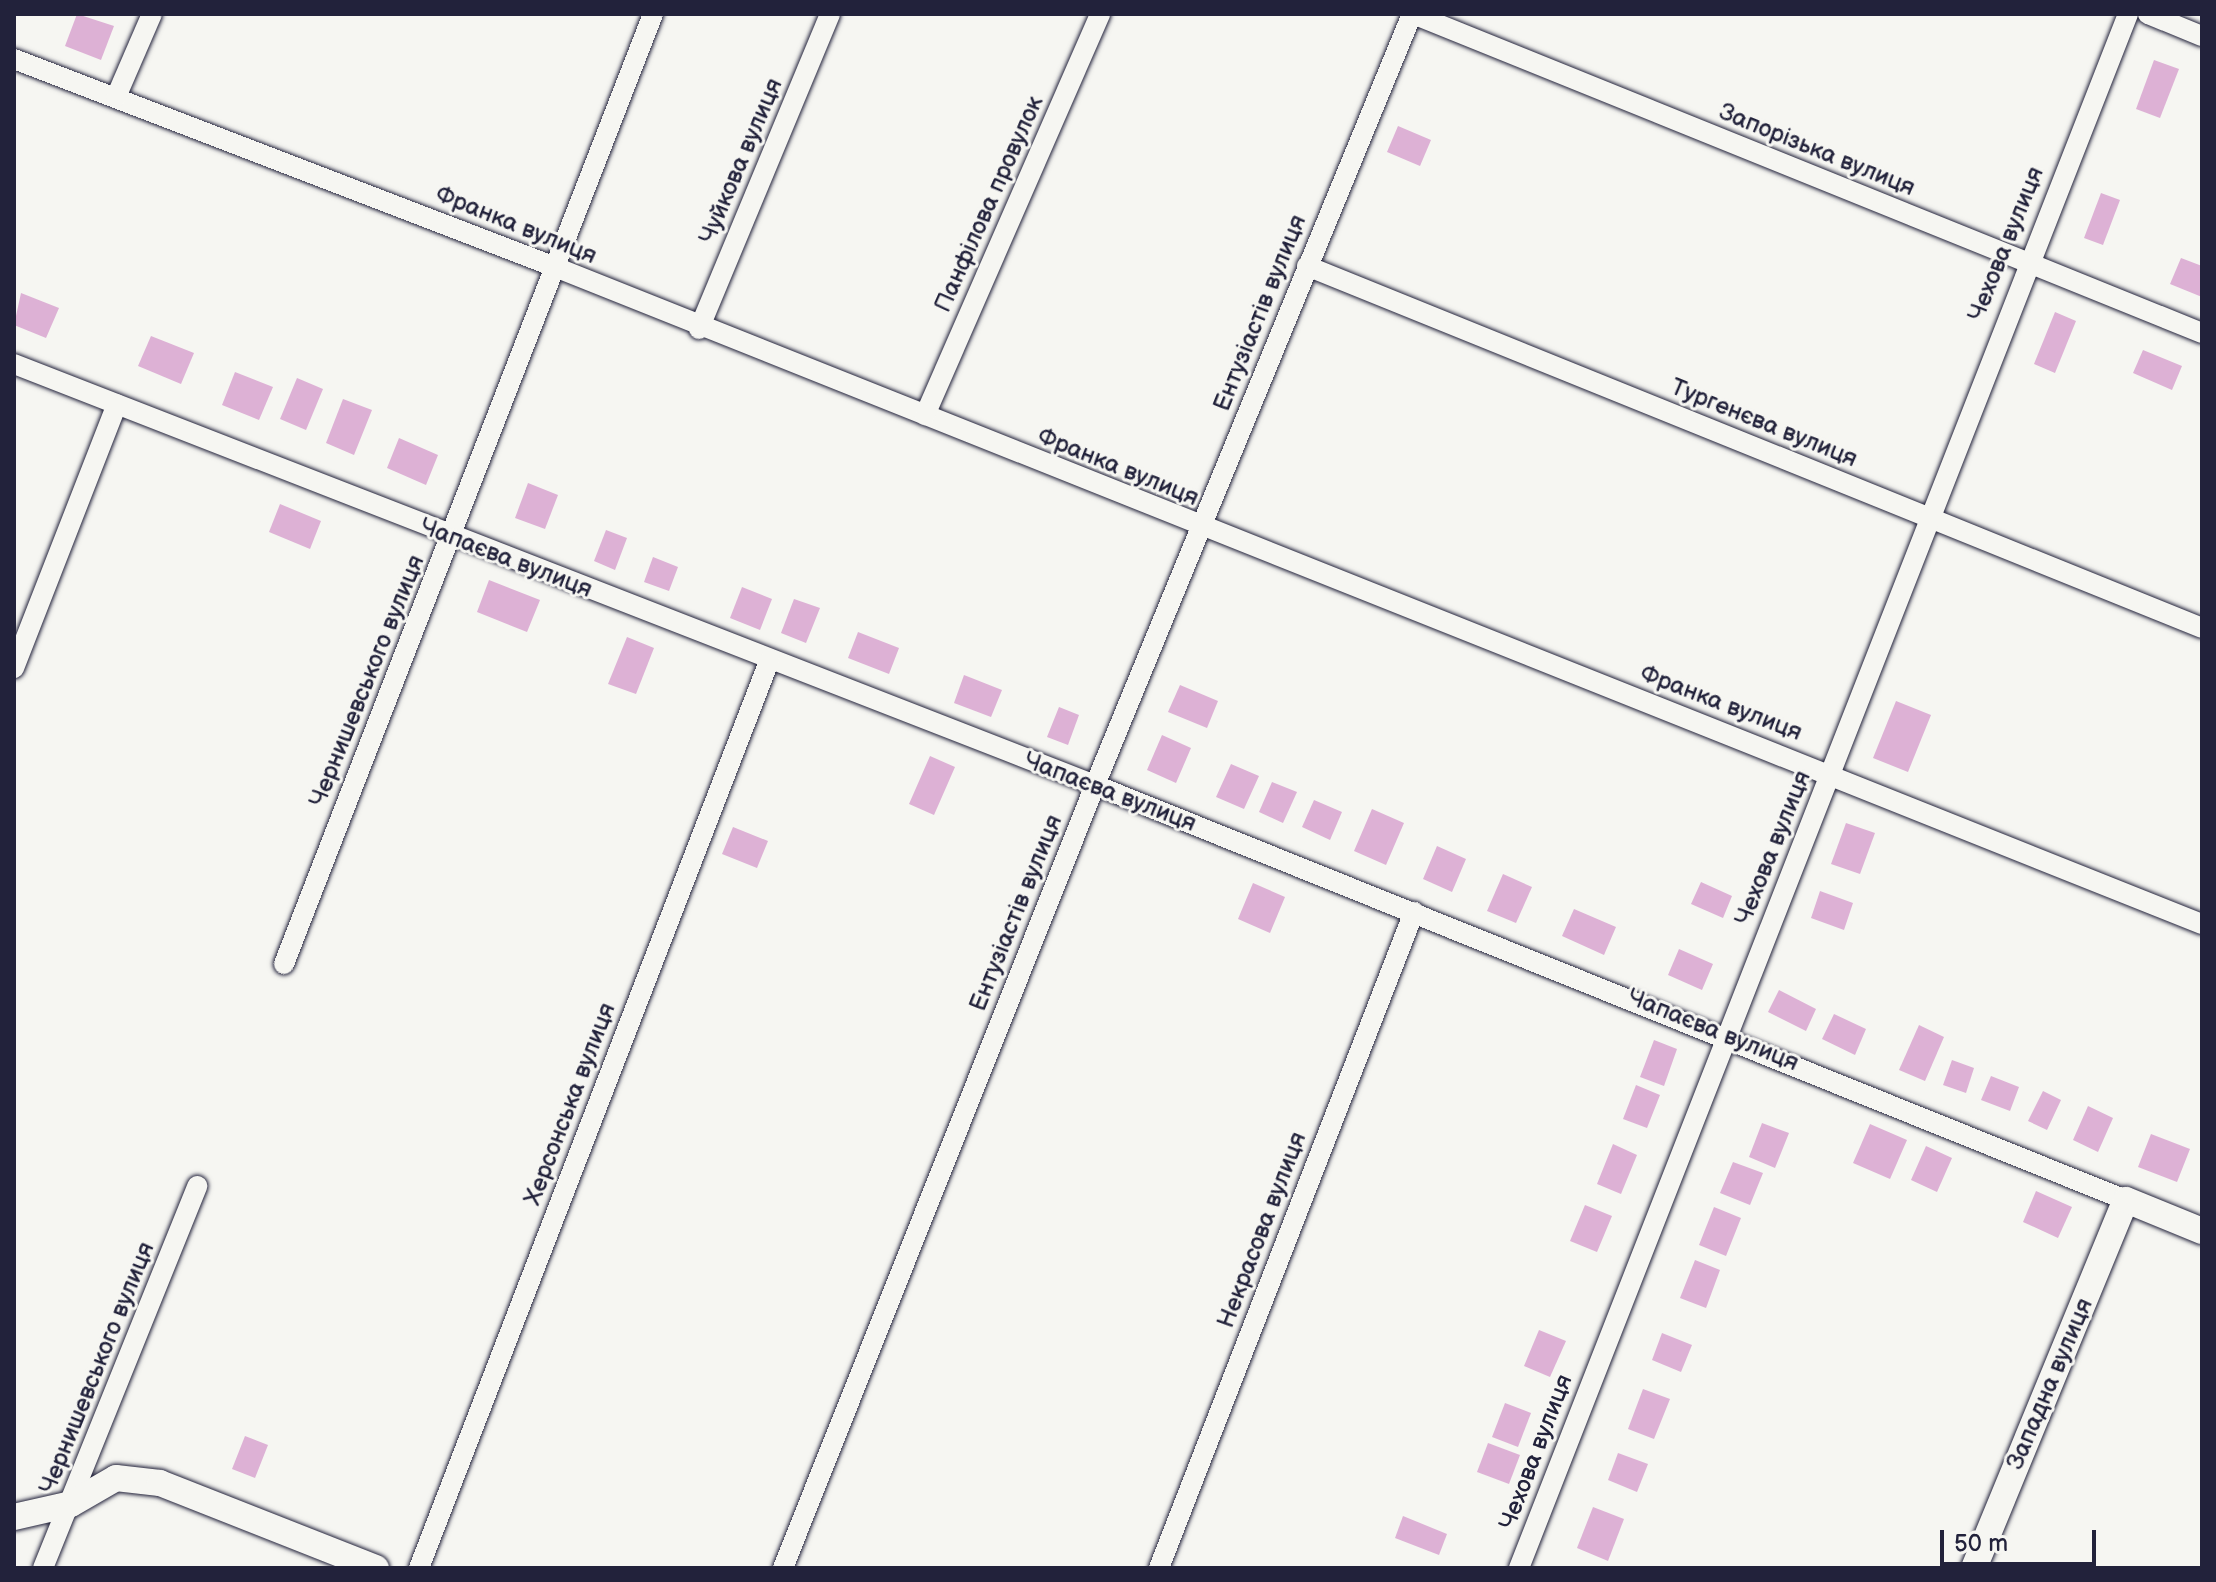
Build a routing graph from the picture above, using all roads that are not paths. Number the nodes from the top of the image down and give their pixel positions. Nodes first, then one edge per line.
1 (152, 14) edge
2 (653, 14) edge
3 (830, 14) edge
4 (1100, 14) edge
5 (1413, 14) edge
6 (2128, 14) edge
7 (2148, 14) edge
8 (2202, 36) edge
9 (14, 59) edge
10 (116, 97) junction
11 (2026, 262) junction
12 (1307, 266) junction
13 (555, 267) junction
14 (699, 329) junction
15 (2202, 333) edge
16 (14, 364) edge
17 (117, 404) junction
18 (925, 415) junction
19 (1927, 518) junction
20 (1200, 529) junction
21 (452, 538) junction
22 (2202, 628) edge
23 (770, 659) junction
24 (14, 668) edge
25 (1831, 774) junction
26 (1095, 785) junction
27 (1414, 912) junction
28 (2202, 924) edge
29 (284, 964) dead end
30 (1724, 1034) junction
31 (197, 1186) dead end
32 (2126, 1200) junction
33 (2202, 1231) edge
34 (71, 1504) junction
35 (14, 1517) edge
36 (43, 1568) edge
37 (376, 1568) edge
38 (419, 1568) edge
39 (783, 1568) edge
40 (1159, 1568) edge
41 (1519, 1568) edge
42 (1974, 1568) edge

1 - 10 street
2 - 13 street, Чернишевського вулиця
3 - 14 street, Чуйкова вулиця
4 - 18 street, Панфілова провулок
5 - 11 street, Запорізька вулиця
5 - 12 street, Ентузіастів вулиця
6 - 11 street, Чехова вулиця
7 - 8 street
9 - 10 street, Франка вулиця
10 - 13 street, Франка вулиця
11 - 15 street, Запорізька вулиця
11 - 19 street, Чехова вулиця
12 - 19 street, Тургенєва вулиця
12 - 20 street, Ентузіастів вулиця
13 - 14 street, Франка вулиця
13 - 21 street, Чернишевського вулиця
14 - 18 street, Франка вулиця
16 - 17 street, Чапаєва вулиця
17 - 21 street, Чапаєва вулиця
17 - 24 street
18 - 20 street, Франка вулиця
19 - 22 street, Тургенєва вулиця
19 - 25 street, Чехова вулиця
20 - 25 street, Франка вулиця
20 - 26 street, Ентузіастів вулиця
21 - 23 street, Чапаєва вулиця
21 - 29 street, Чернишевського вулиця
23 - 26 street, Чапаєва вулиця
23 - 38 street, Херсонська вулиця
25 - 28 street, Франка вулиця
25 - 30 street, Чехова вулиця
26 - 27 street, Чапаєва вулиця
26 - 39 street, Ентузіастів вулиця
27 - 30 street, Чапаєва вулиця
27 - 40 street, Некрасова вулиця
30 - 32 street, Чапаєва вулиця
30 - 41 street, Чехова вулиця
31 - 34 street, Чернишевського вулиця
32 - 33 street, Чапаєва вулиця
32 - 42 street, Западна вулиця
34 - 35 street
34 - 36 street, Чернишевського вулиця
34 - 37 street

